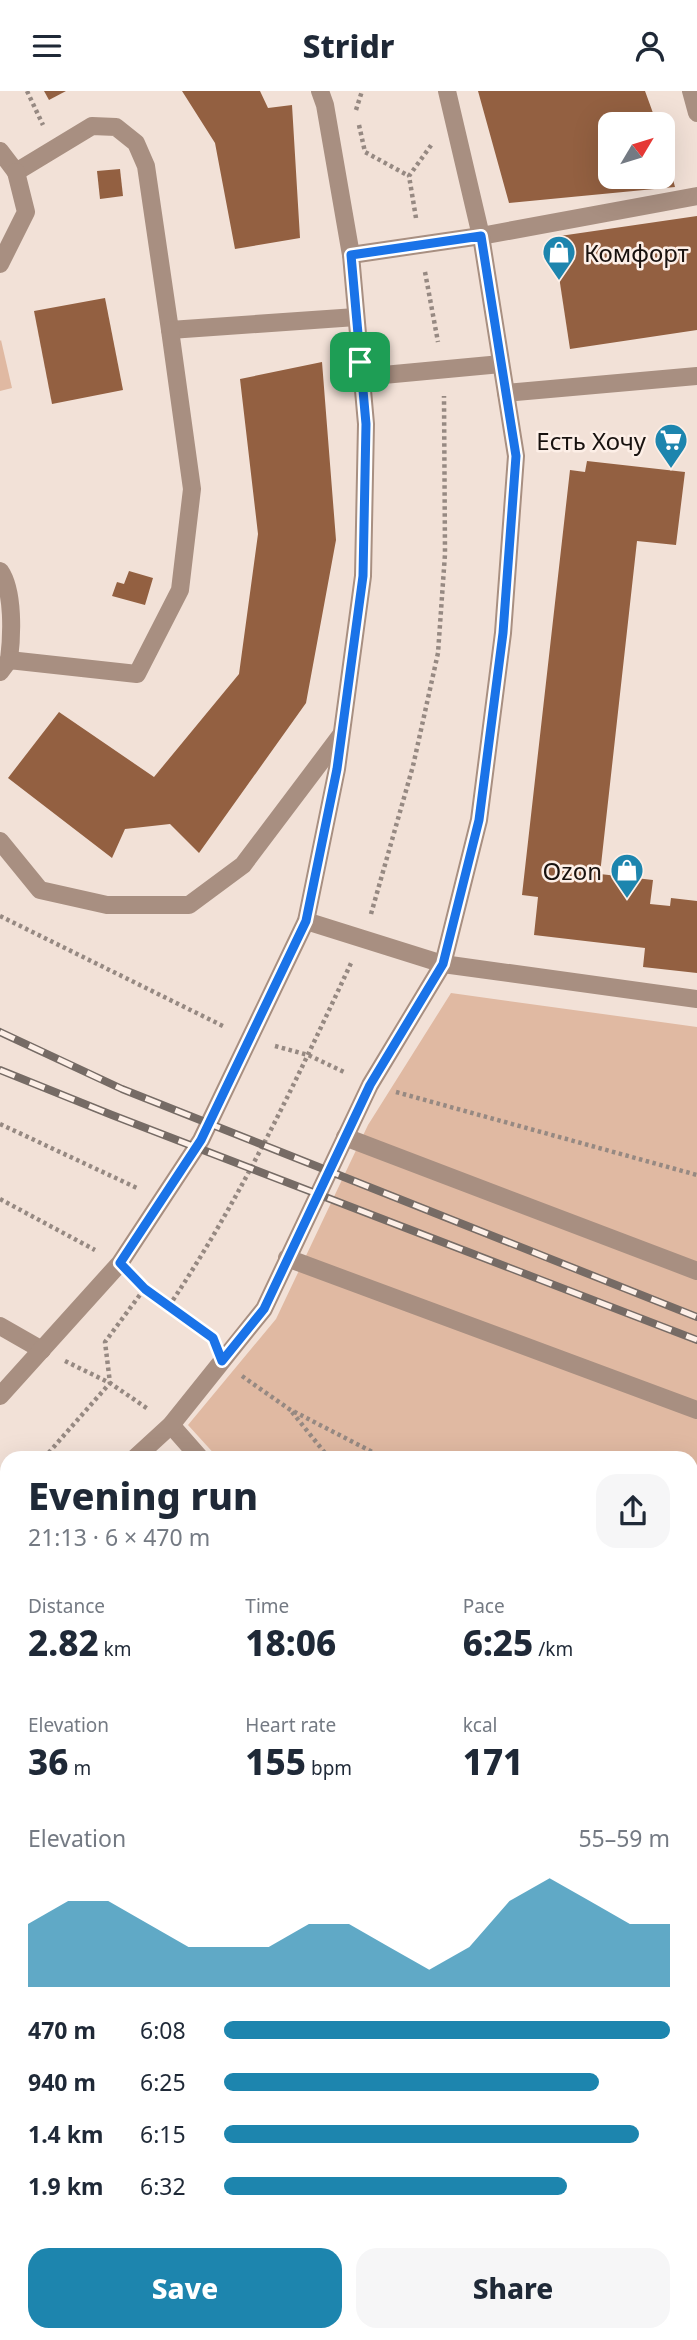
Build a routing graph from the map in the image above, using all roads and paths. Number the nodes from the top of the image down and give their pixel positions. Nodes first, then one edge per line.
1 (27, 91) edge
2 (320, 91) edge
3 (362, 91) edge
4 (447, 91) edge
5 (691, 91) edge
6 (697, 113) edge
7 (54, 148) junction
8 (0, 151) edge
9 (16, 172) junction
10 (409, 176) dead end
11 (697, 196) edge
12 (481, 236) junction
13 (351, 255) junction
14 (0, 264) edge
15 (356, 317) junction
16 (170, 330) junction
17 (501, 364) junction
18 (697, 376) edge
19 (362, 377) junction
20 (506, 393) junction
21 (0, 571) edge
22 (4, 666) edge
23 (341, 734) junction
24 (0, 841) edge
25 (0, 916) edge
26 (306, 921) junction
27 (443, 964) junction
28 (697, 999) edge
29 (249, 1039) junction
30 (370, 1085) junction
31 (0, 1124) edge
32 (345, 1137) junction
33 (697, 1175) edge
34 (0, 1199) edge
35 (160, 1199) junction
36 (286, 1258) junction
37 (120, 1263) junction
38 (697, 1271) edge
39 (145, 1289) junction
40 (0, 1326) edge
41 (43, 1350) junction
42 (222, 1361) junction
43 (110, 1383) junction
44 (0, 1396) edge
45 (289, 1409) junction
46 (697, 1409) edge
47 (171, 1425) junction
48 (50, 1451) edge
49 (143, 1451) edge
50 (194, 1451) edge
51 (323, 1451) edge
52 (370, 1451) edge

1 - 7 path
2 - 13 street
3 - 10 path
4 - 12 street
5 - 6 street
7 - 9 street
7 - 16 street
8 - 9 street
9 - 14 street
11 - 12 street
12 - 13 street
12 - 17 street
13 - 15 street
15 - 16 street
15 - 19 street
16 - 22 street
17 - 19 street
17 - 20 street
18 - 20 street
19 - 23 street
20 - 27 street
21 - 22 street
23 - 24 street
23 - 26 street
25 - 29 path
26 - 27 street
26 - 29 street
27 - 28 street
27 - 30 street
29 - 30 path
29 - 35 street
30 - 32 street
30 - 33 path
31 - 35 path
32 - 36 street
32 - 38 street
34 - 37 path
35 - 37 street
36 - 42 street
36 - 46 street
37 - 39 path
37 - 41 street
39 - 42 path
39 - 43 path
40 - 41 street
41 - 43 path
41 - 44 street
42 - 45 path
42 - 47 street
43 - 47 path
43 - 48 path
45 - 51 path
45 - 52 path
47 - 49 street
47 - 50 street

